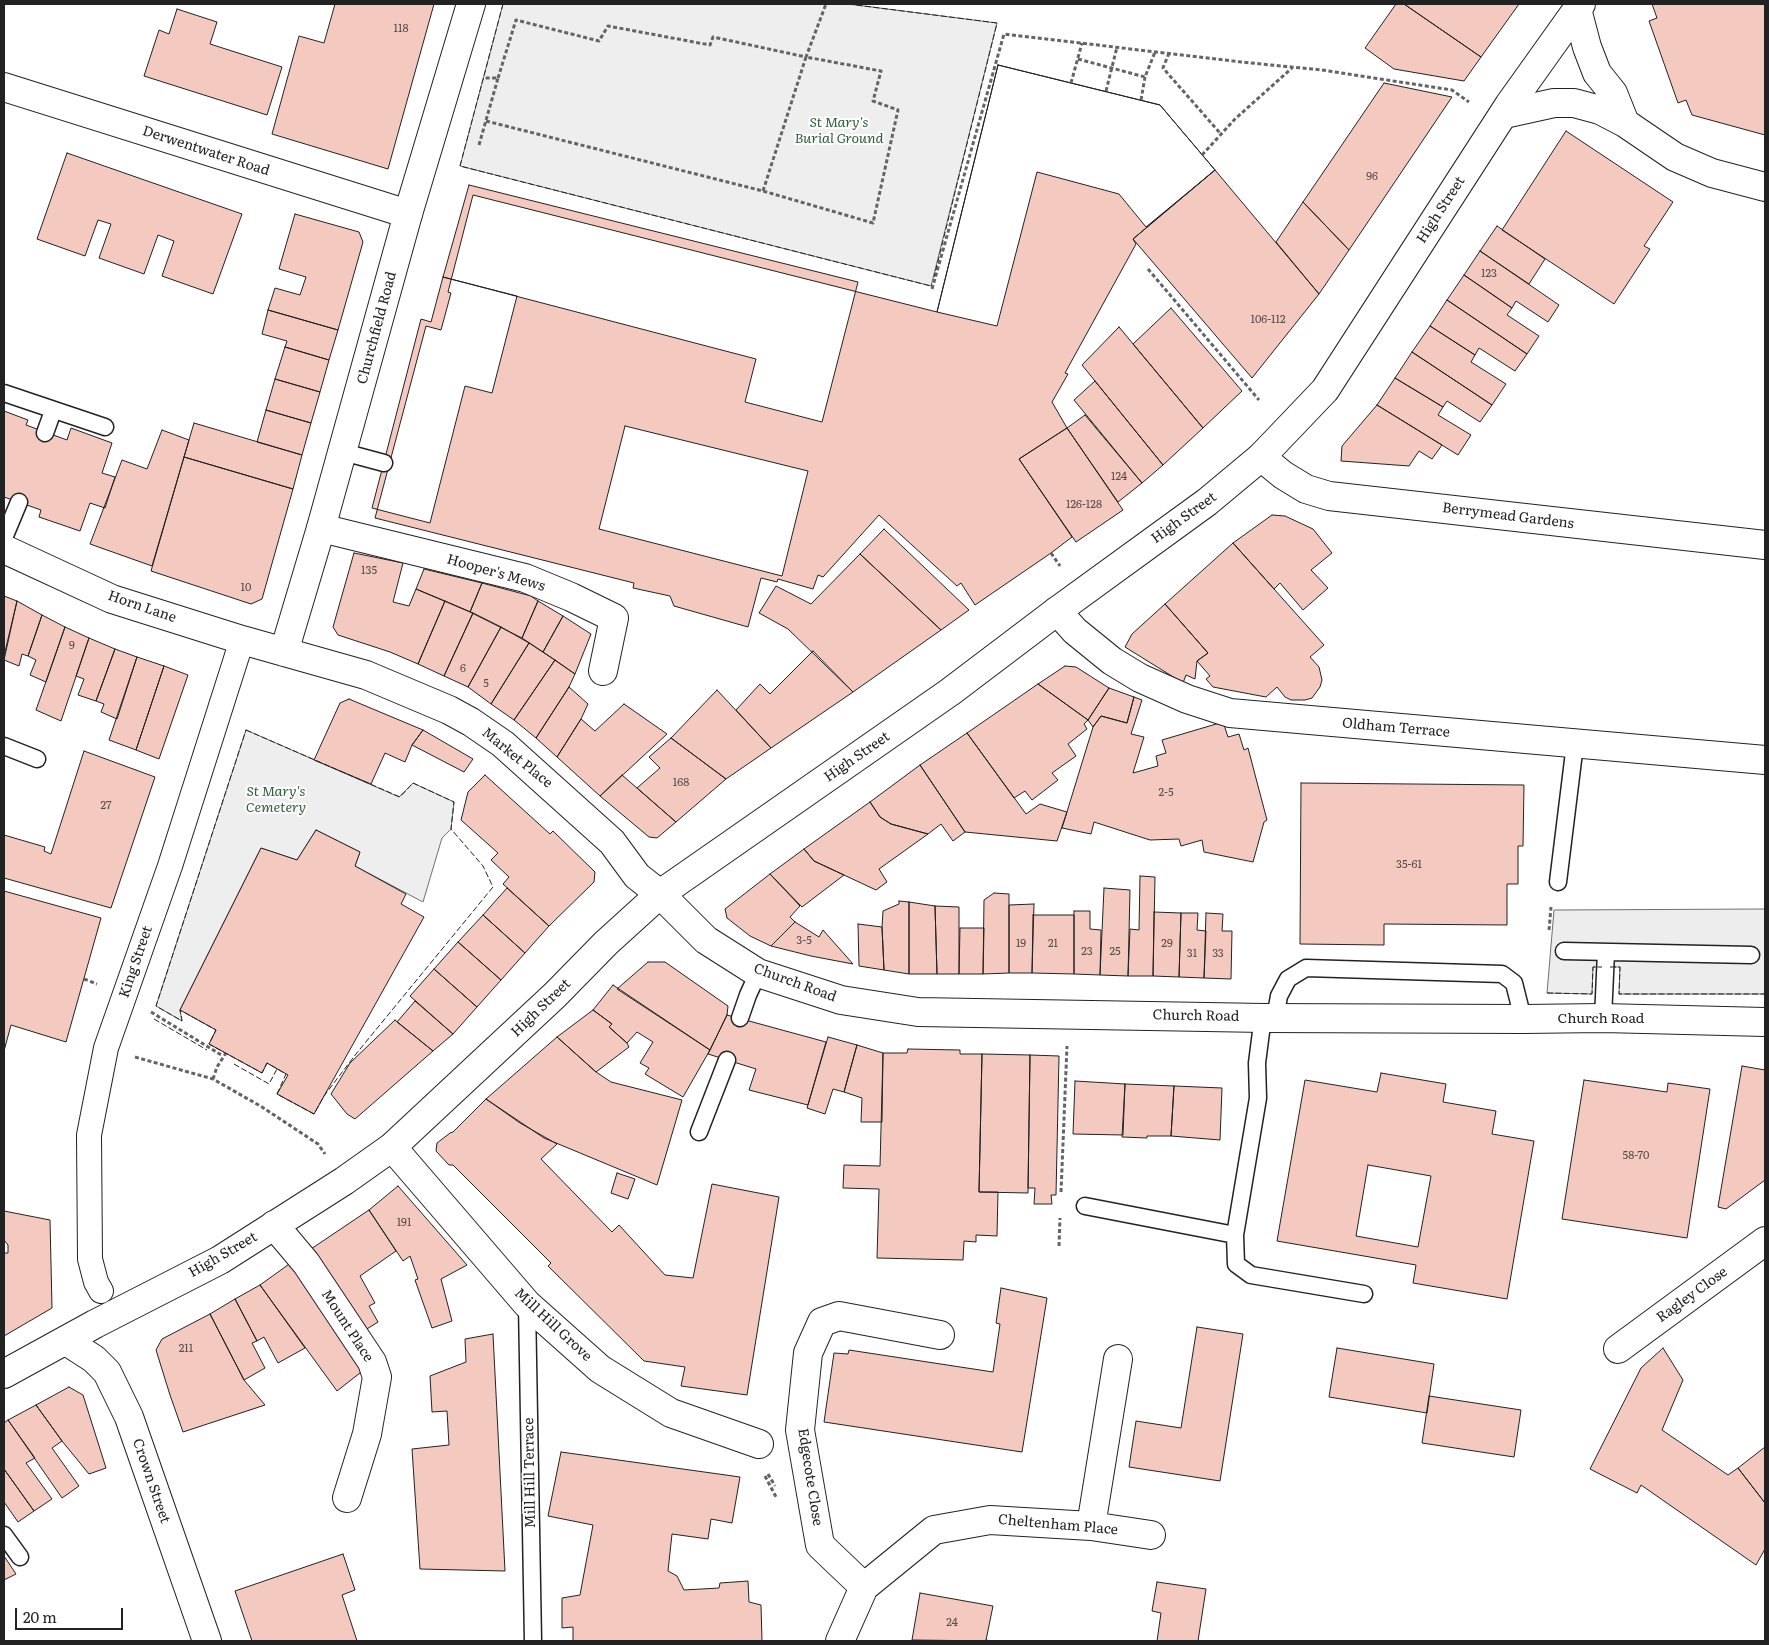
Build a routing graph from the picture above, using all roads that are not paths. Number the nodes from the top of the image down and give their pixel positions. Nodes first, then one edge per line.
1 (471, 4) edge
2 (1579, 6) edge
3 (4, 87) edge
4 (1504, 114) junction
5 (1625, 123) junction
6 (1765, 187) edge
7 (408, 214) junction
8 (4, 393) edge
9 (53, 411) junction
10 (104, 427) dead end
11 (45, 433) dead end
12 (343, 452) junction
13 (1261, 457) junction
14 (384, 463) dead end
15 (19, 502) dead end
16 (321, 528) junction
17 (4, 538) edge
18 (1765, 545) edge
19 (4, 549) edge
20 (1056, 611) junction
21 (242, 640) junction
22 (284, 652) junction
23 (603, 671) dead end
24 (1576, 744) junction
25 (4, 746) edge
26 (37, 759) dead end
27 (1765, 760) edge
28 (1558, 882) dead end
29 (660, 894) junction
30 (1564, 951) dead end
31 (1606, 952) junction
32 (1751, 955) dead end
33 (758, 973) junction
34 (740, 1018) dead end
35 (1270, 1018) junction
36 (1603, 1018) junction
37 (1523, 1019) junction
38 (1765, 1022) edge
39 (727, 1060) dead end
40 (699, 1132) dead end
41 (392, 1147) junction
42 (1085, 1206) dead end
43 (274, 1225) junction
44 (1235, 1235) junction
45 (1765, 1241) edge
46 (101, 1291) dead end
47 (1364, 1294) dead end
48 (527, 1304) junction
49 (940, 1335) dead end
50 (66, 1341) junction
51 (1618, 1349) dead end
52 (1118, 1359) dead end
53 (4, 1374) edge
54 (758, 1444) dead end
55 (347, 1498) dead end
56 (1091, 1526) junction
57 (4, 1535) edge
58 (1151, 1535) dead end
59 (20, 1557) dead end
60 (864, 1587) junction
61 (207, 1641) edge
62 (533, 1641) edge
63 (840, 1641) edge

1 - 7 street, Churchfield Road
2 - 4 street, High Street
2 - 5 street
3 - 7 street, Derwentwater Road
4 - 5 street
4 - 13 street, High Street
5 - 6 street
7 - 12 street, Churchfield Road
8 - 9 lane
9 - 10 lane
9 - 11 lane
12 - 14 lane
12 - 16 street, Churchfield Road
13 - 18 street, Berrymead Gardens
13 - 20 street, High Street
15 - 17 lane
16 - 22 street, Churchfield Road
16 - 23 street, Hooper's Mews
19 - 21 street, Horn Lane
20 - 24 street, Oldham Terrace
20 - 29 street, High Street
21 - 22 street, Horn Lane
21 - 46 street, King Street
22 - 29 street, Market Place
24 - 27 street, Oldham Terrace
24 - 28 lane
25 - 26 lane
29 - 33 street, Church Road
29 - 41 street, High Street
30 - 31 lane
31 - 32 lane
31 - 36 lane
33 - 34 lane
33 - 35 street, Church Road
35 - 37 street, Church Road
35 - 37 lane
35 - 44 lane
36 - 37 street, Church Road
36 - 38 street, Church Road
39 - 40 lane
41 - 43 street, High Street
41 - 48 street, Mill Hill Grove
42 - 44 lane
43 - 50 street, High Street
43 - 55 street, Mount Place
44 - 47 lane
45 - 51 street, Ragley Close
48 - 54 street, Mill Hill Grove
48 - 62 lane, Mill Hill Terrace
49 - 60 street, Edgecote Close
50 - 53 street, High Street
50 - 61 street, Crown Street
52 - 56 street
56 - 58 street, Cheltenham Place
56 - 60 street, Cheltenham Place
57 - 59 lane
60 - 63 street, Cheltenham Place

